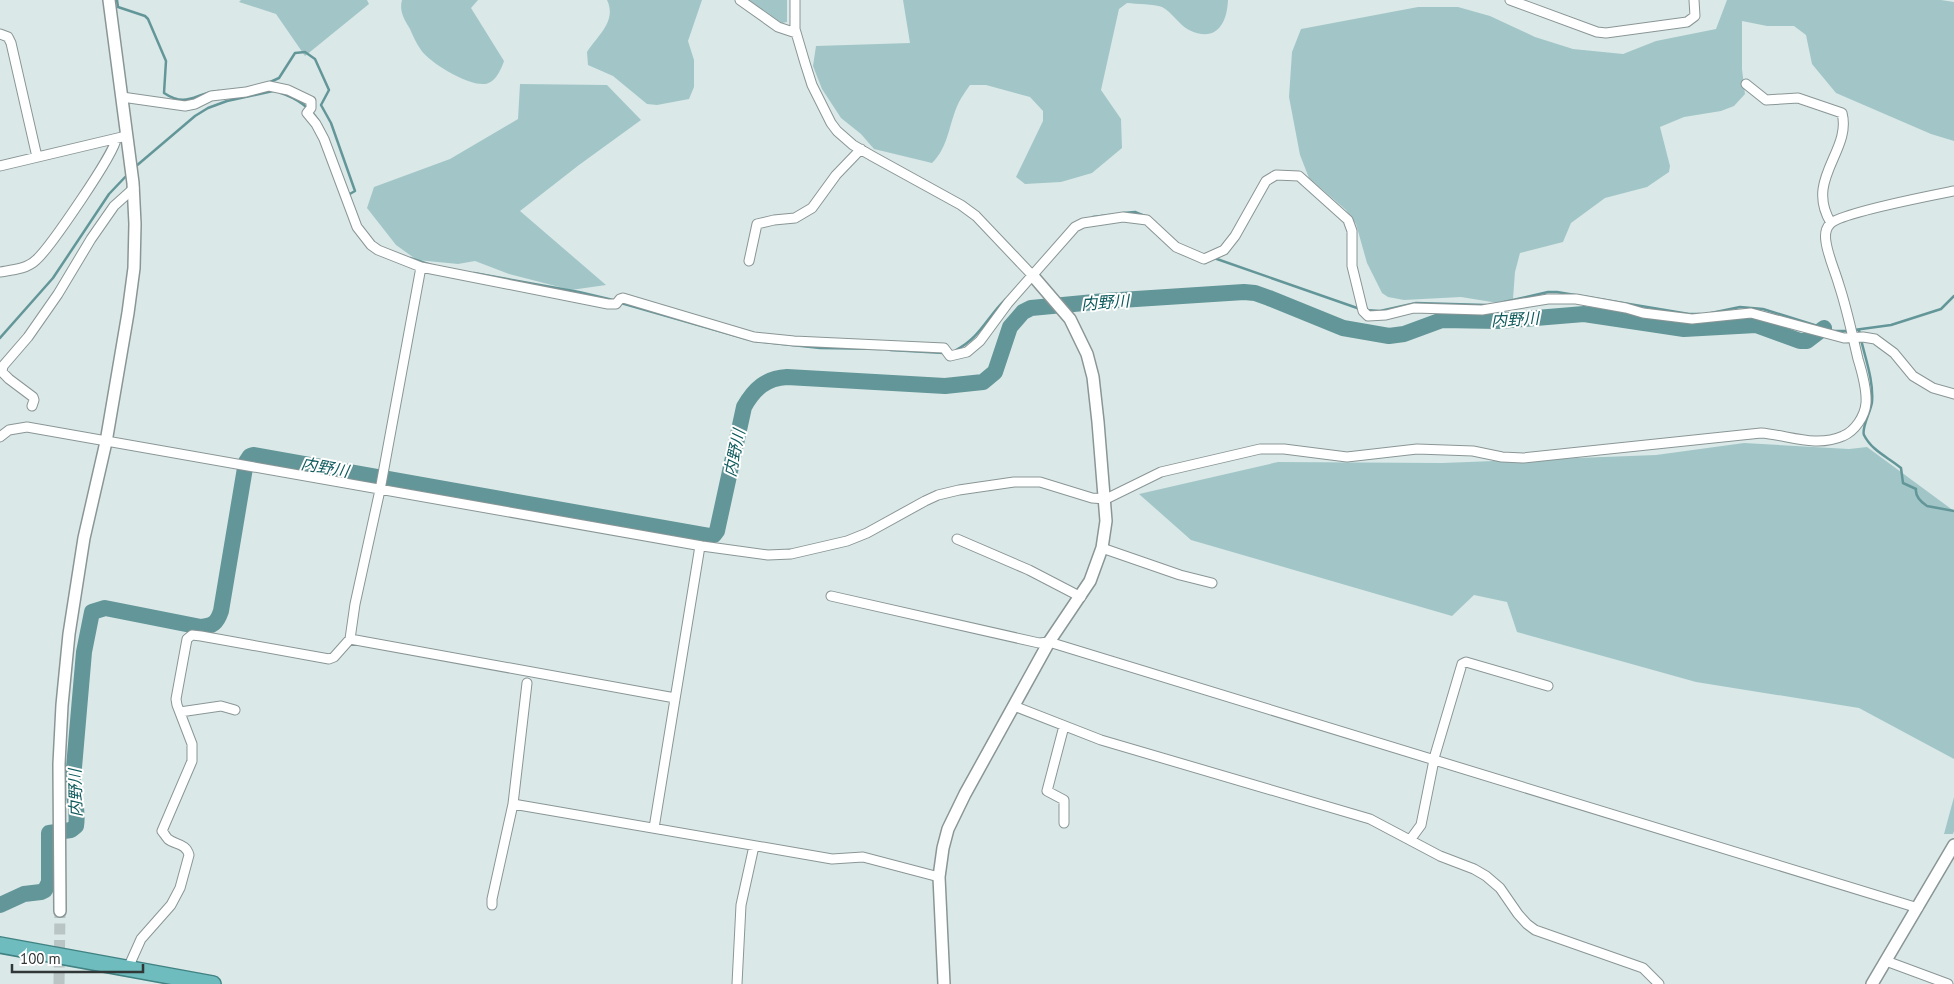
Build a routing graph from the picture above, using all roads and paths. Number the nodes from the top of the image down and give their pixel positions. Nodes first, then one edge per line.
1 (109, 0) edge
2 (740, 0) edge
3 (795, 0) edge
4 (1510, 0) edge
5 (1694, 0) edge
6 (796, 33) junction
7 (0, 34) edge
8 (1746, 84) dead end
9 (122, 97) junction
10 (122, 138) junction
11 (861, 149) junction
12 (37, 157) junction
13 (0, 166) edge
14 (134, 188) junction
15 (1954, 191) edge
16 (1830, 223) junction
17 (749, 261) dead end
18 (421, 267) junction
19 (0, 272) edge
20 (1033, 276) junction
21 (1853, 338) junction
22 (1954, 394) edge
23 (32, 406) dead end
24 (0, 437) edge
25 (106, 442) junction
26 (380, 490) junction
27 (1106, 498) junction
28 (957, 539) dead end
29 (702, 546) junction
30 (1102, 548) junction
31 (1212, 584) dead end
32 (831, 596) dead end
33 (1080, 597) junction
34 (350, 639) junction
35 (1049, 642) junction
36 (527, 683) dead end
37 (1548, 686) dead end
38 (675, 698) junction
39 (1014, 706) junction
40 (235, 710) dead end
41 (180, 712) junction
42 (1064, 726) junction
43 (1435, 760) junction
44 (513, 804) junction
45 (1064, 823) dead end
46 (654, 828) junction
47 (1410, 840) junction
48 (1954, 845) edge
49 (754, 846) junction
50 (939, 877) junction
51 (492, 905) dead end
52 (1918, 908) junction
53 (60, 911) tunnel mouth
54 (0, 946) edge
55 (1886, 961) junction
56 (128, 968) junction
57 (213, 984) edge
58 (737, 984) edge
59 (944, 984) edge
60 (1659, 984) edge
61 (1872, 984) edge
62 (1948, 984) edge

1 - 9 street
2 - 6 street
3 - 6 street
4 - 5 street
6 - 11 street
7 - 12 street
8 - 16 street
9 - 10 street
9 - 18 street
10 - 12 street
10 - 14 street
10 - 19 street
11 - 17 street
11 - 20 street
12 - 13 street
14 - 23 street
14 - 25 street
15 - 16 street
16 - 21 street
18 - 20 street
18 - 26 street
20 - 21 street
20 - 27 street
21 - 22 street
21 - 27 street
24 - 25 street
25 - 26 street
25 - 53 street
26 - 29 street
26 - 34 street
27 - 29 street
27 - 30 street
28 - 33 street
29 - 38 street
30 - 31 street
30 - 33 street
32 - 35 street
33 - 35 street
34 - 38 street
34 - 41 street
35 - 39 street
35 - 43 street
36 - 44 street
37 - 43 street
38 - 46 street
39 - 42 street
39 - 50 street
40 - 41 street
41 - 56 street
42 - 45 street
42 - 47 street
43 - 47 street
43 - 52 street
44 - 46 street
44 - 51 street
46 - 49 street
47 - 60 street
48 - 52 street
49 - 50 street
49 - 58 street
50 - 59 street
52 - 55 street
54 - 56 highway
55 - 61 street
55 - 62 street
56 - 57 highway

